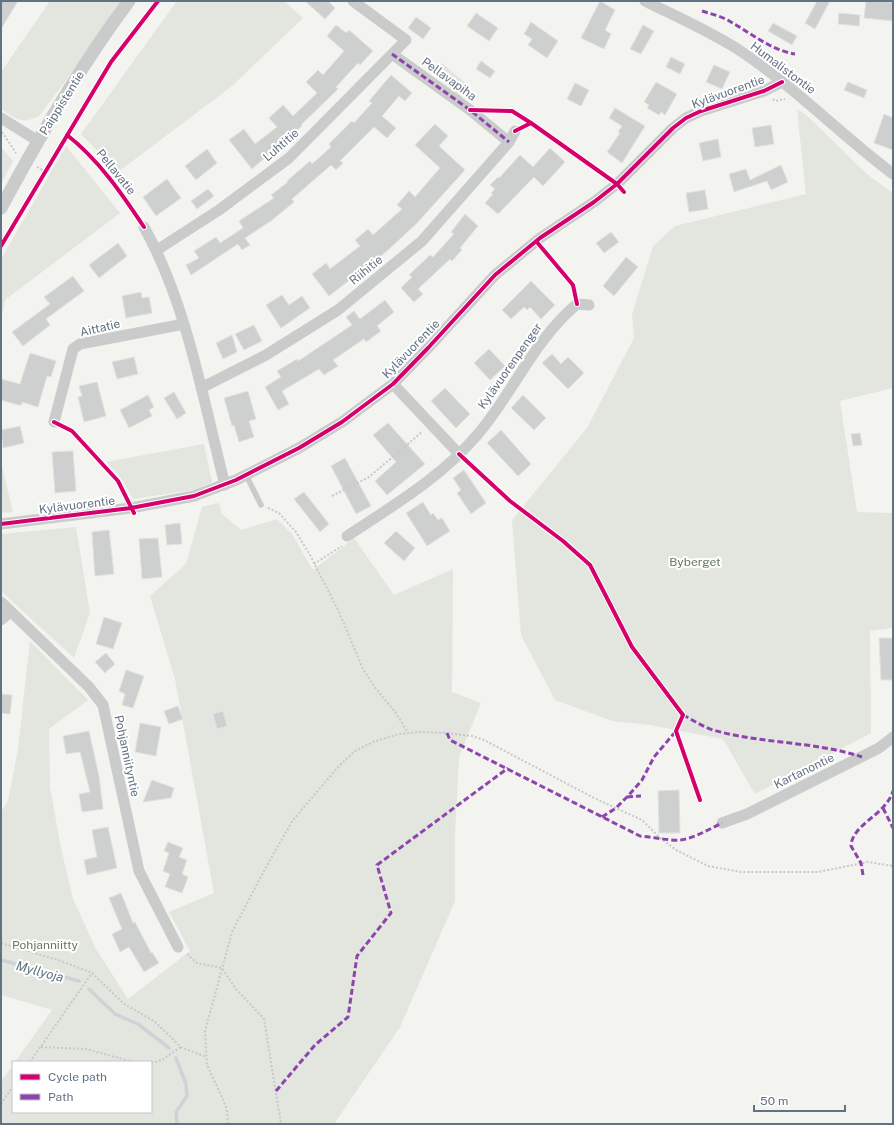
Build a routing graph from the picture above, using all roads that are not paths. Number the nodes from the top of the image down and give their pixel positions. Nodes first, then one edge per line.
1 (129, 1) edge
2 (353, 1) edge
3 (645, 1) edge
4 (392, 54) junction
5 (782, 82) junction
6 (1, 118) edge
7 (515, 131) dead end
8 (38, 141) junction
9 (509, 142) junction
10 (893, 174) edge
11 (1, 208) edge
12 (144, 227) dead end
13 (157, 250) junction
14 (588, 305) dead end
15 (184, 324) junction
16 (393, 384) junction
17 (200, 388) junction
18 (54, 422) dead end
19 (459, 454) junction
20 (246, 475) junction
21 (225, 485) junction
22 (261, 505) road end
23 (1, 524) edge
24 (347, 536) road end
25 (1, 602) edge
26 (10, 612) junction
27 (1, 620) edge
28 (893, 737) edge
29 (722, 823) dead end
30 (178, 947) road end

1 - 8 street, Paippistentie
2 - 4 street, Luhtitie
3 - 5 street, Humalistontie
4 - 9 street, Pellavapiha
4 - 13 street, Luhtitie
5 - 10 street, Humalistontie
5 - 16 street, Kylävuorentie
6 - 8 street
7 - 9 street, Riihitie
8 - 11 street, Paippistentie
9 - 17 street, Riihitie
12 - 13 street
13 - 15 street
14 - 19 street, Kylävuorenpenger
15 - 17 street
15 - 18 street, Aittatie
16 - 19 street
16 - 20 street, Kylävuorentie
17 - 21 street
19 - 24 street, Kylävuorenpenger
20 - 21 street, Kylävuorentie
20 - 22 lane
21 - 23 street, Kylävuorentie
25 - 26 street, Pohjanniityntie
26 - 27 street
26 - 30 street, Pohjanniityntie
28 - 29 street, Kartanontie

